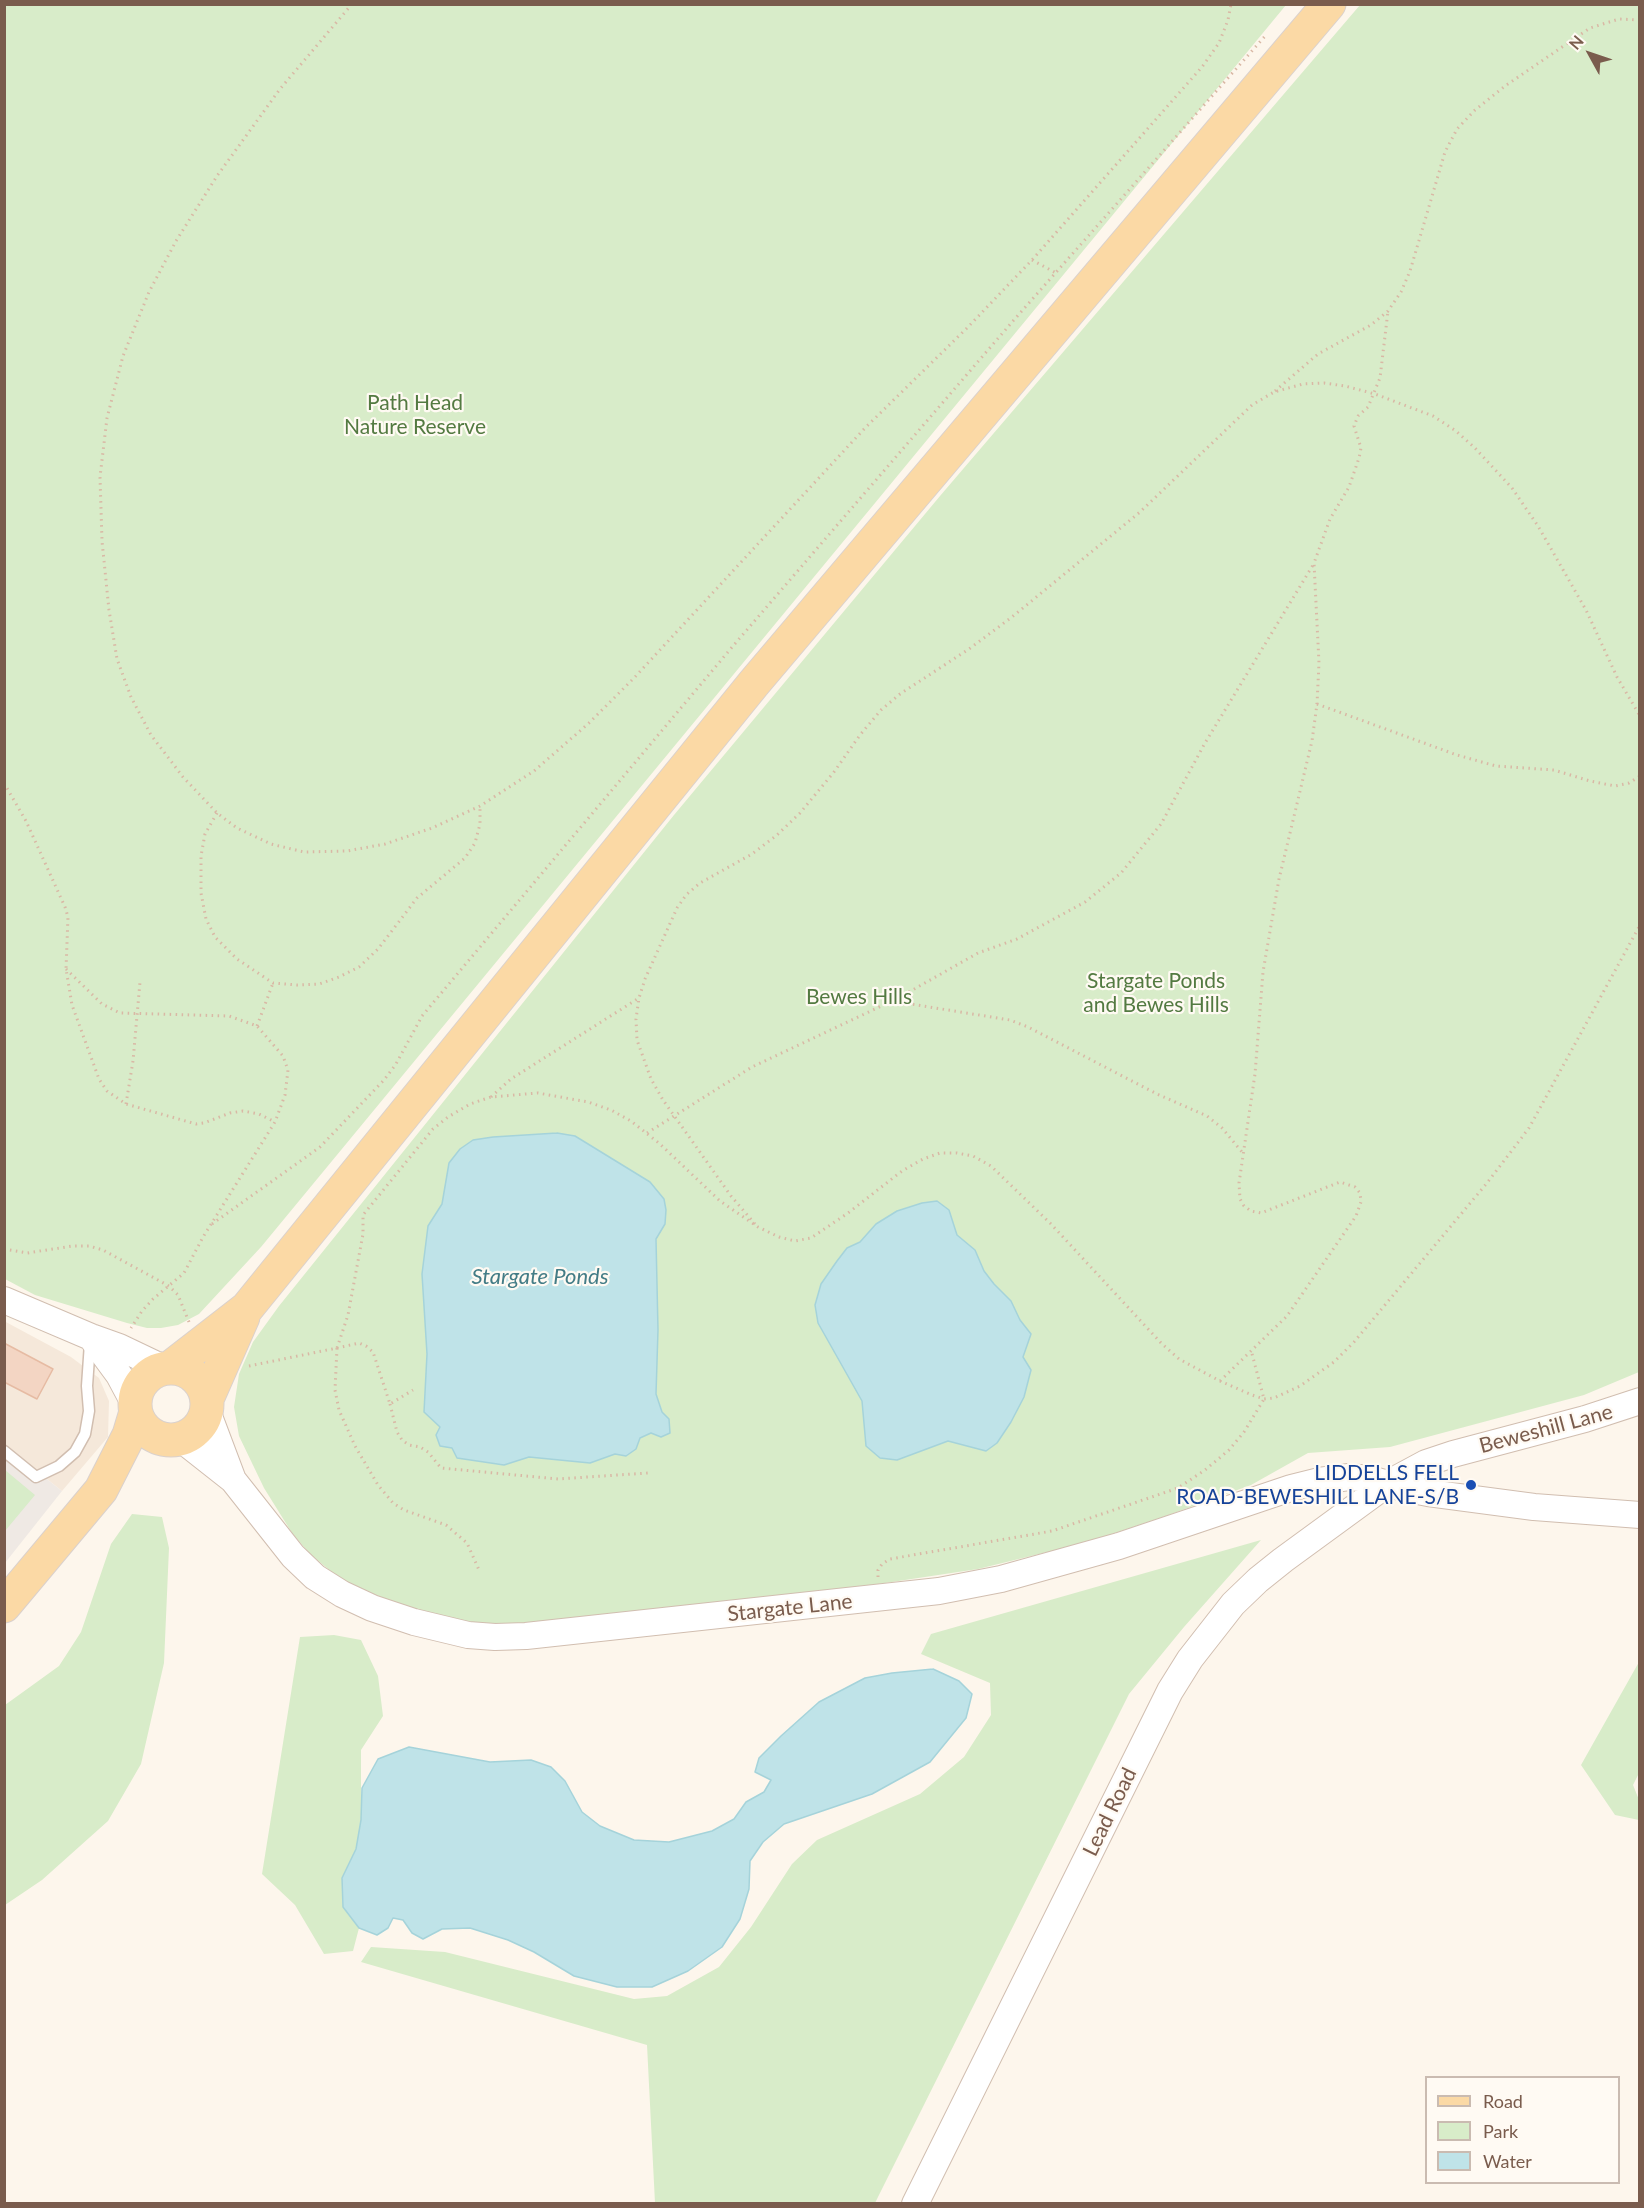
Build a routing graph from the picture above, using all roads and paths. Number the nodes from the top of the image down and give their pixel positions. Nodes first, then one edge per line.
1 (352, 4) edge
2 (1231, 4) edge
3 (1329, 4) edge
4 (1640, 20) edge
5 (1272, 29) dead end
6 (1032, 260) junction
7 (1056, 273) junction
8 (1388, 311) junction
9 (1274, 392) junction
10 (1375, 394) junction
11 (1314, 563) junction
12 (1317, 704) junction
13 (1640, 716) edge
14 (1640, 776) edge
15 (4, 783) edge
16 (480, 806) junction
17 (217, 813) junction
18 (1640, 925) edge
19 (66, 969) junction
20 (140, 982) dead end
21 (273, 983) junction
22 (639, 998) junction
23 (892, 1001) junction
24 (139, 1014) junction
25 (257, 1026) junction
26 (491, 1097) junction
27 (126, 1104) junction
28 (674, 1115) junction
29 (275, 1122) junction
30 (647, 1133) junction
31 (1242, 1152) junction
32 (212, 1224) junction
33 (758, 1227) junction
34 (4, 1249) edge
35 (169, 1287) junction
36 (6, 1302) edge
37 (247, 1308) junction
38 (191, 1326) dead end
39 (128, 1332) dead end
40 (91, 1337) junction
41 (338, 1348) junction
42 (1251, 1350) junction
43 (167, 1367) junction
44 (242, 1367) dead end
45 (1220, 1381) junction
46 (413, 1390) dead end
47 (1264, 1399) junction
48 (1640, 1401) edge
49 (390, 1404) junction
50 (207, 1405) junction
51 (135, 1409) junction
52 (177, 1440) junction
53 (4, 1451) edge
54 (648, 1473) dead end
55 (233, 1480) junction
56 (1387, 1484) junction
57 (101, 1490) junction
58 (1640, 1515) edge
59 (479, 1570) dead end
60 (876, 1599) junction
61 (4, 1606) edge
62 (915, 2204) edge

1 - 17 path
2 - 6 path
3 - 37 main road
4 - 8 path
5 - 7 path
6 - 7 path
6 - 16 path
7 - 32 path
8 - 9 path
8 - 10 path
9 - 10 path
9 - 22 path
10 - 11 path
10 - 13 path
11 - 12 path
11 - 23 path
12 - 14 path
12 - 31 path
15 - 19 path
16 - 17 path
16 - 21 path
17 - 21 path
18 - 47 path
19 - 24 path
19 - 27 path
20 - 24 path
21 - 25 path
22 - 26 path
22 - 28 path
23 - 28 path
23 - 31 path
24 - 25 path
24 - 27 path
25 - 29 path
26 - 30 path
26 - 41 path
27 - 29 path
28 - 30 path
28 - 33 path
29 - 32 path
30 - 33 path
31 - 42 path
32 - 35 path
33 - 45 path
34 - 35 path
35 - 38 path
35 - 39 path
36 - 40 street
37 - 43 main road
37 - 50 main road
40 - 43 street
40 - 51 street
40 - 53 lane
41 - 44 path
41 - 49 path
41 - 59 path
42 - 45 path
42 - 47 path
43 - 50 main road
43 - 51 main road
45 - 47 path
46 - 49 path
47 - 60 path
48 - 56 street, Beweshill Lane
49 - 54 path
50 - 52 main road
50 - 55 street, Stargate Lane
51 - 52 main road
51 - 57 main road
52 - 55 street, Stargate Lane
52 - 57 main road
55 - 60 street, Stargate Lane
56 - 58 street, Stargate Lane
56 - 60 street, Stargate Lane
56 - 62 street, Lead Road
57 - 61 main road

